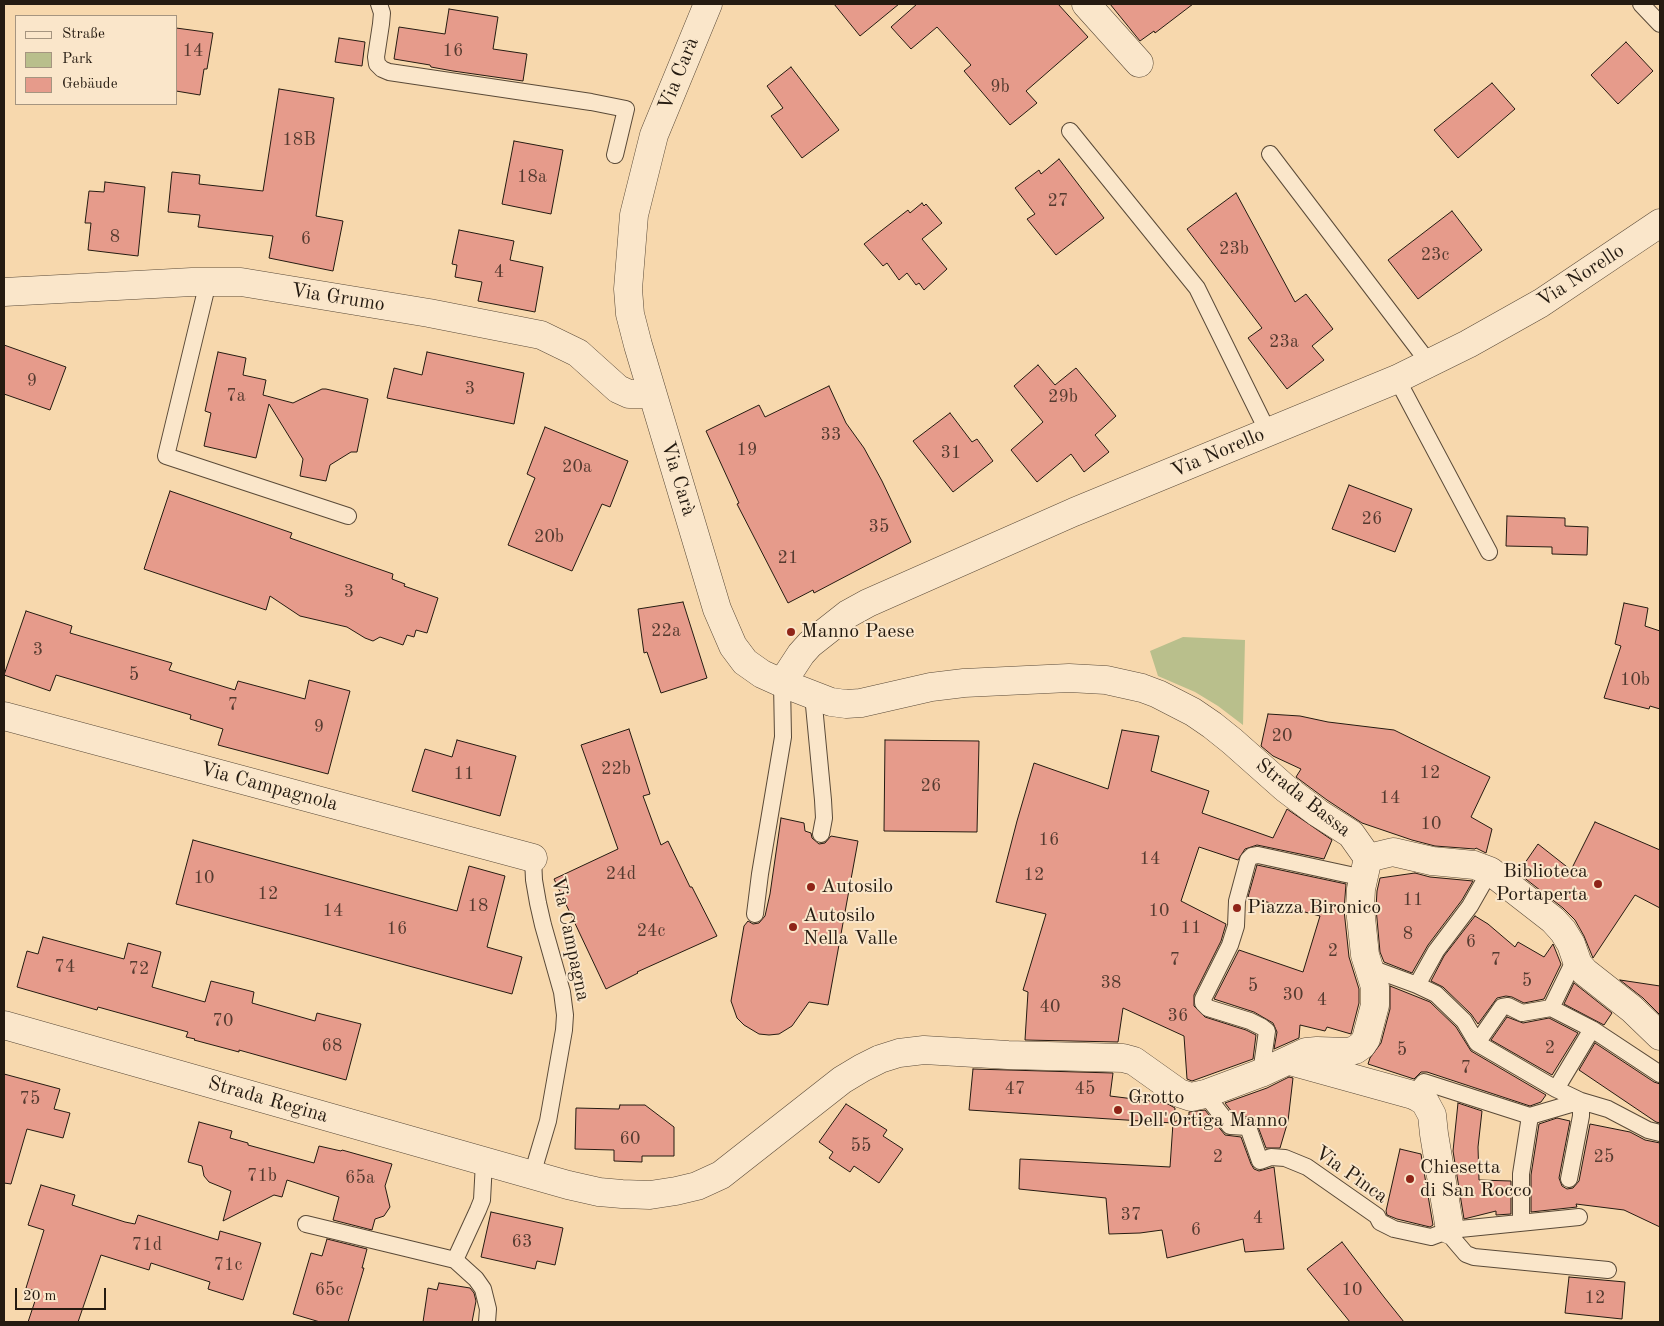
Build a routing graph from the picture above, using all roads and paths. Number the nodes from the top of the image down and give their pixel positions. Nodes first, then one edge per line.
1 (379, 4) edge
2 (708, 4) edge
3 (1086, 4) edge
4 (1641, 4) edge
5 (1660, 24) edge
6 (1139, 63) dead end
7 (1070, 131) dead end
8 (1270, 154) dead end
9 (615, 155) dead end
10 (1660, 223) edge
11 (208, 282) junction
12 (4, 292) edge
13 (1429, 363) junction
14 (1397, 379) junction
15 (651, 390) junction
16 (1268, 432) junction
17 (348, 516) dead end
18 (1489, 552) dead end
19 (1034, 680) joint
20 (782, 683) junction
21 (813, 695) junction
22 (4, 716) edge
23 (821, 834) dead end
24 (533, 858) joint
25 (1366, 868) junction
26 (1490, 871) junction
27 (755, 914) dead end
28 (1576, 957) junction
29 (1368, 967) junction
30 (1417, 984) junction
31 (1551, 1008) junction
32 (4, 1025) edge
33 (1592, 1029) junction
34 (1660, 1036) edge
35 (1477, 1043) junction
36 (1289, 1060) junction
37 (1261, 1073) junction
38 (1660, 1074) edge
39 (1556, 1089) junction
40 (1205, 1094) junction
41 (1413, 1095) junction
42 (1581, 1101) junction
43 (1530, 1116) junction
44 (1660, 1134) edge
45 (484, 1162) junction
46 (532, 1175) junction
47 (1569, 1179) dead end
48 (1578, 1217) dead end
49 (1521, 1222) junction
50 (306, 1224) dead end
51 (1450, 1230) junction
52 (455, 1260) junction
53 (1608, 1270) dead end
54 (487, 1322) edge

1 - 9 lane
2 - 15 street, Via Carà
3 - 6 street
4 - 5 lane
7 - 16 lane
8 - 13 lane
10 - 13 street, Via Norello
11 - 12 street, Via Grumo
11 - 15 street, Via Grumo
11 - 17 lane
13 - 14 street, Via Norello
14 - 16 street, Via Norello
14 - 18 lane
15 - 20 street, Via Carà
16 - 20 street, Via Norello
19 - 21 street, Via Carà
19 - 25 street, Strada Bassa
20 - 21 street, Via Carà
20 - 27 lane
21 - 23 lane
22 - 24 street, Via Campagnola
24 - 46 lane, Via Campagna
25 - 26 street
25 - 29 street
25 - 37 lane
26 - 28 street
26 - 30 lane
28 - 31 lane
28 - 34 street
29 - 30 lane
29 - 36 street
30 - 35 lane
31 - 33 lane
31 - 35 lane
32 - 45 street, Strada Regina
33 - 38 lane
33 - 39 lane
35 - 39 lane
36 - 37 street
36 - 41 street
37 - 40 street
39 - 42 lane
40 - 46 street, Strada Regina
40 - 51 lane, Via Pinca
41 - 43 lane
41 - 51 street
42 - 43 lane
42 - 44 lane
42 - 47 lane
43 - 49 lane
45 - 46 street, Strada Regina
45 - 52 lane
48 - 49 lane
49 - 51 lane
50 - 52 lane
51 - 53 lane
52 - 54 lane

